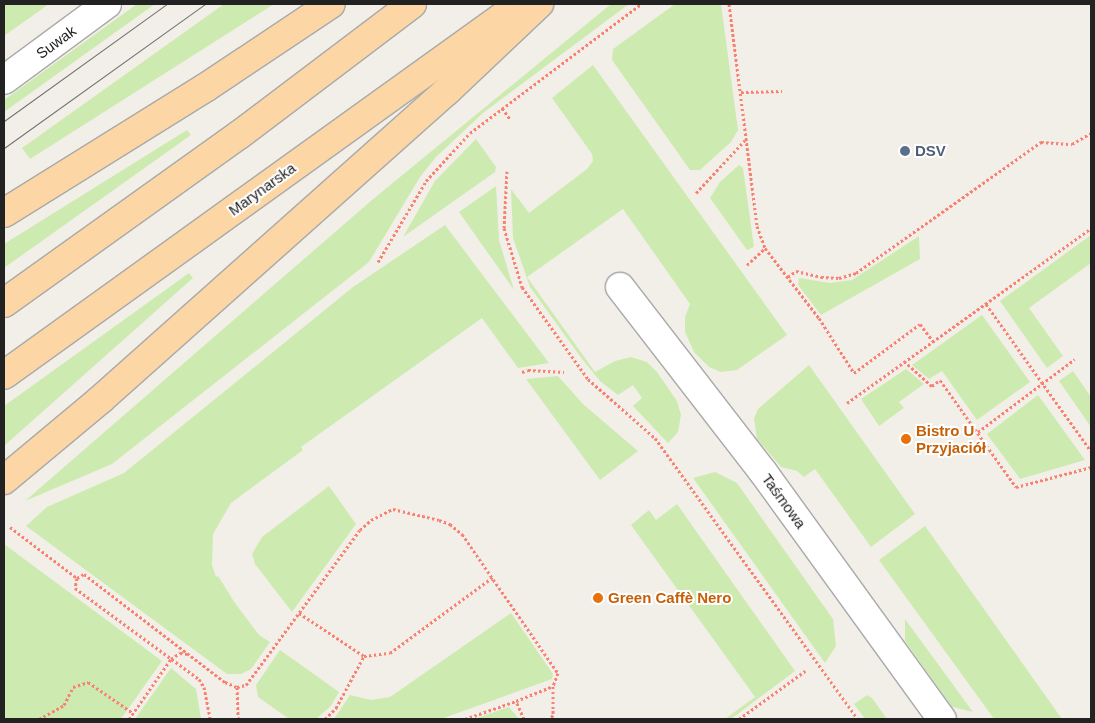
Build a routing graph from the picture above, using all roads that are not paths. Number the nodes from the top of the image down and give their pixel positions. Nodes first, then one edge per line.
1 (107, 4) edge
2 (331, 4) edge
3 (412, 4) edge
4 (521, 4) edge
5 (539, 4) edge
6 (4, 80) edge
7 (4, 213) edge
8 (620, 287) dead end
9 (4, 303) edge
10 (4, 375) edge
11 (4, 480) edge
12 (942, 719) edge

1 - 6 street, Suwak
2 - 7 main road
3 - 9 main road
4 - 10 main road, Marynarska
5 - 11 main road
8 - 12 street, Taśmowa

